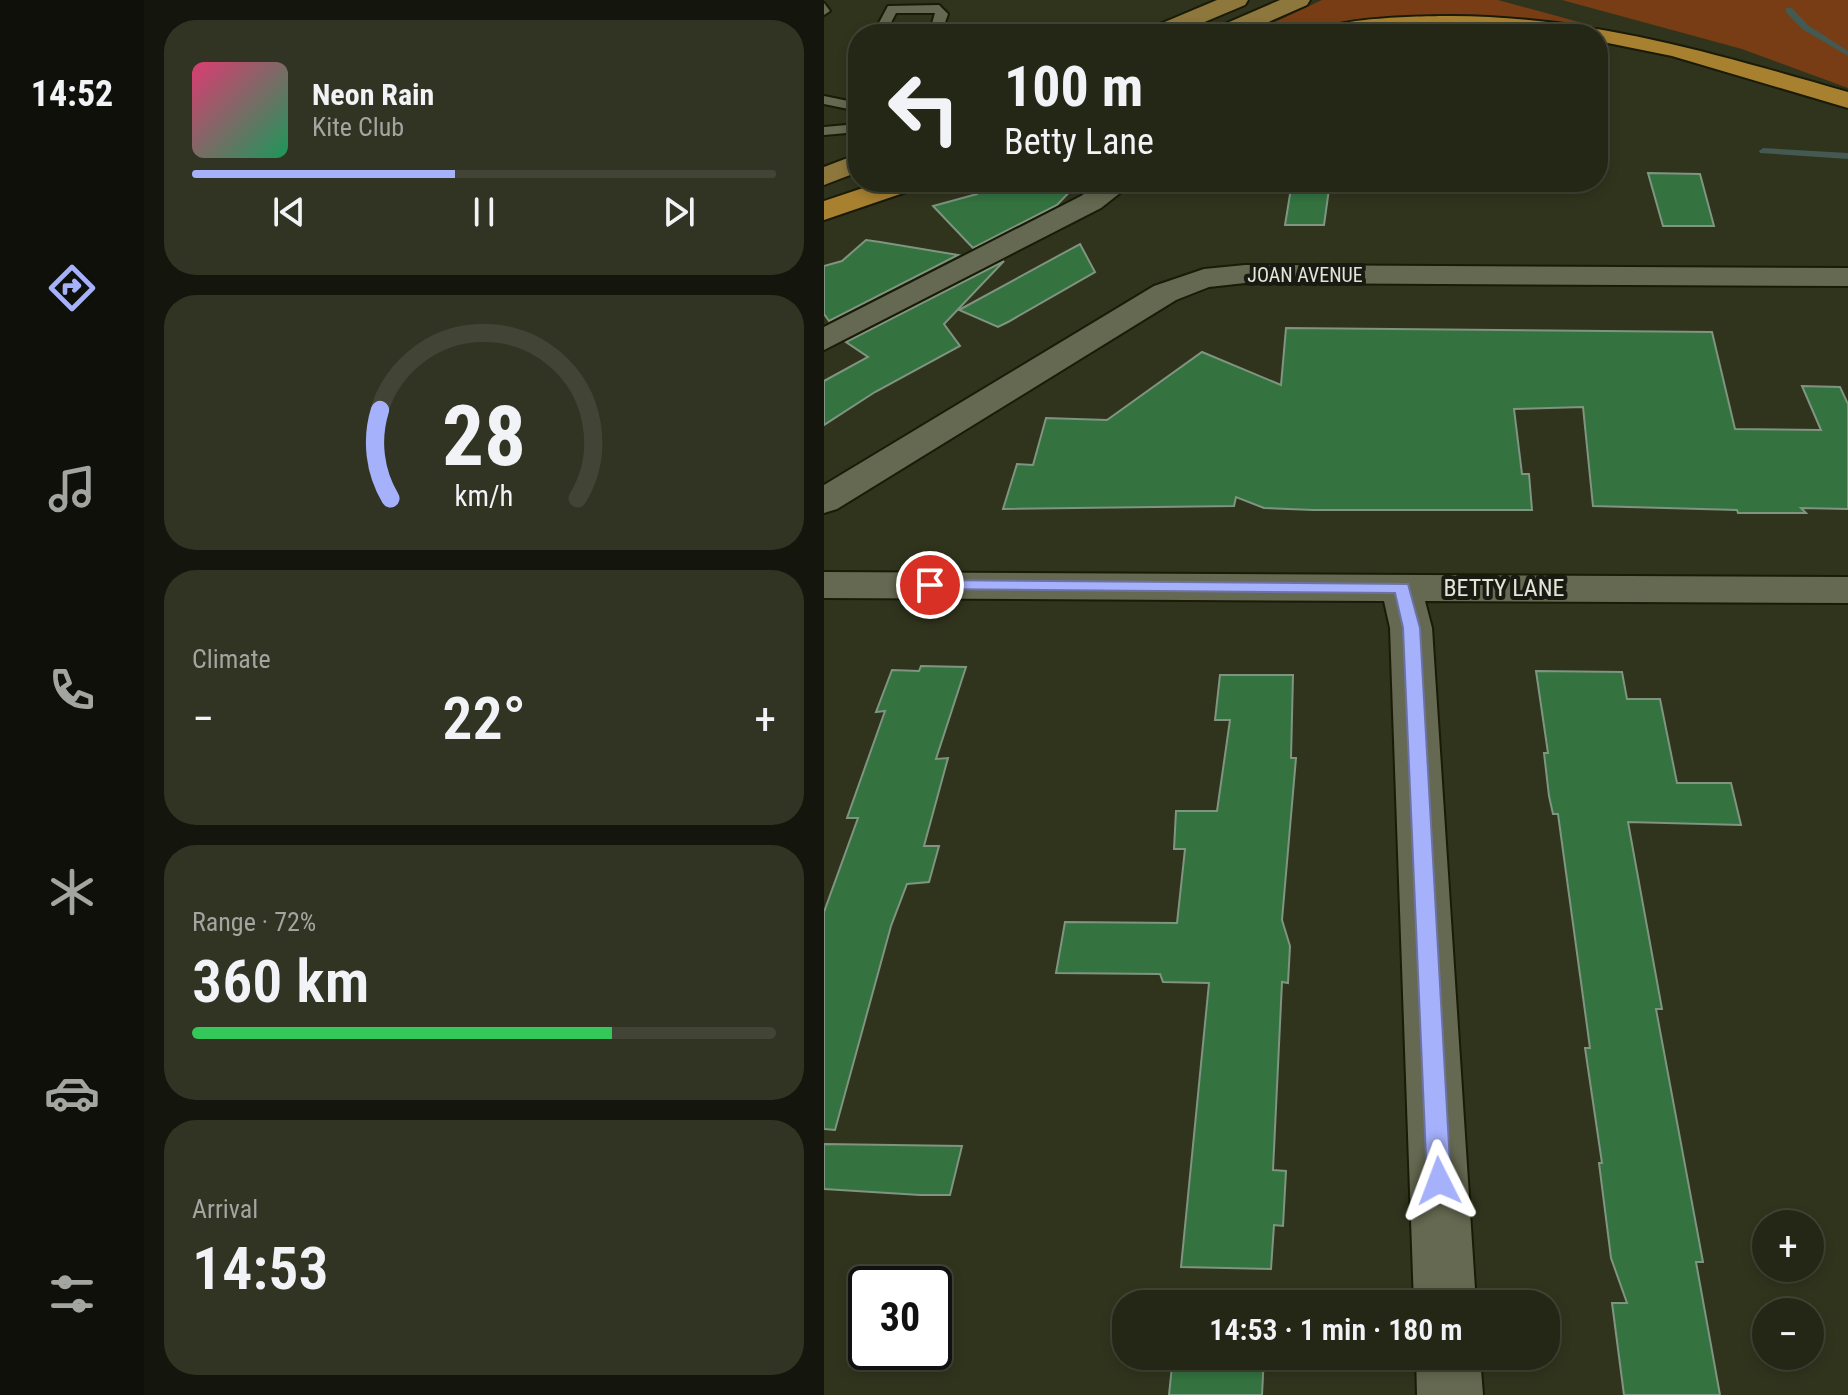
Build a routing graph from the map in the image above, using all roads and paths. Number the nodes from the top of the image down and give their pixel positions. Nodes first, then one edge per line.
1 (1237, 0) edge
2 (1299, 0) edge
3 (1558, 4) dead end
4 (884, 24) edge
5 (938, 24) edge
6 (1180, 24) edge
7 (1244, 24) edge
8 (1436, 24) edge
9 (1491, 24) edge
10 (1608, 37) edge
11 (1817, 91) junction
12 (824, 100) edge
13 (1848, 100) edge
14 (848, 104) edge
15 (848, 129) edge
16 (824, 131) edge
17 (848, 166) edge
18 (825, 176) edge
19 (863, 192) edge
20 (878, 192) edge
21 (1106, 192) edge
22 (824, 210) edge
23 (1848, 277) edge
24 (824, 340) edge
25 (824, 501) edge
26 (824, 585) edge
27 (1402, 588) junction
28 (1848, 590) edge
29 (1444, 1290) edge
30 (1449, 1370) edge
31 (1450, 1395) edge

1 - 6 main road
2 - 7 main road
3 - 11 highway
4 - 5 lane
8 - 9 highway
10 - 11 highway
11 - 13 highway
12 - 14 lane
15 - 16 lane
17 - 18 main road
19 - 22 main road
20 - 22 highway
21 - 24 street
23 - 25 street, JOAN AVENUE
26 - 27 street, BETTY LANE
27 - 28 street, BETTY LANE
27 - 29 street
30 - 31 street

